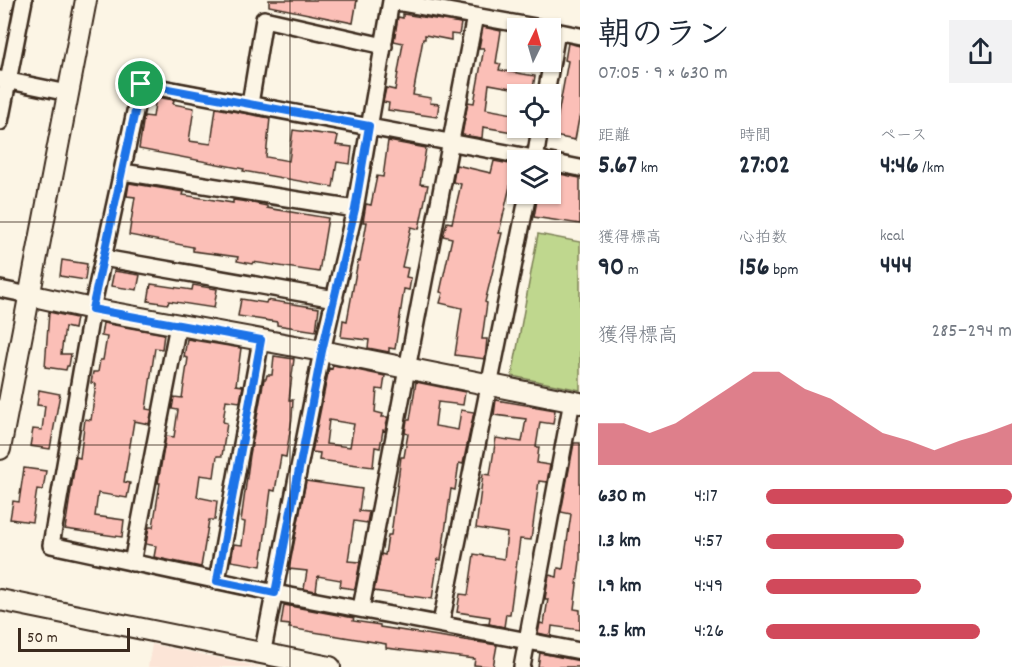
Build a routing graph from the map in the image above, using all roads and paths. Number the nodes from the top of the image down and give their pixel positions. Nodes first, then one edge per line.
1 (24, 0) edge
2 (86, 0) edge
3 (475, 16) junction
4 (507, 22) edge
5 (561, 32) edge
6 (580, 36) edge
7 (384, 46) junction
8 (4, 80) edge
9 (68, 93) junction
10 (250, 104) junction
11 (0, 122) edge
12 (369, 126) junction
13 (450, 144) junction
14 (507, 154) edge
15 (561, 164) edge
16 (580, 168) edge
17 (123, 172) junction
18 (526, 204) edge
19 (355, 209) junction
20 (103, 258) junction
21 (0, 290) edge
22 (28, 295) junction
23 (335, 299) junction
24 (92, 309) junction
25 (178, 325) junction
26 (261, 340) junction
27 (322, 351) junction
28 (406, 368) junction
29 (490, 384) junction
30 (576, 402) edge
31 (0, 449) edge
32 (132, 564) junction
33 (217, 581) junction
34 (275, 593) junction
35 (0, 600) edge
36 (361, 608) junction
37 (441, 623) junction
38 (527, 640) junction
39 (580, 651) edge
40 (262, 655) junction
41 (330, 667) edge
42 (522, 667) edge

1 - 8 street
2 - 9 street
3 - 4 street
3 - 7 street
3 - 13 street
5 - 6 street
7 - 10 street
7 - 12 street
8 - 9 street
8 - 11 street
9 - 22 street
10 - 12 street
10 - 17 street
12 - 13 street
12 - 19 street
13 - 14 street
13 - 28 street
15 - 16 street
17 - 19 street
17 - 20 street
18 - 29 street
19 - 23 street
20 - 23 street
20 - 24 street
21 - 22 street
22 - 24 street
22 - 31 street
23 - 27 street
24 - 25 street
24 - 32 street
25 - 26 street
25 - 32 street
26 - 27 street
26 - 33 street
27 - 28 street
27 - 34 street
28 - 29 street
28 - 36 street
29 - 30 street
29 - 37 street
30 - 38 street
32 - 33 street
33 - 34 street
34 - 36 street
34 - 40 street
35 - 40 street
36 - 37 street
37 - 38 street
38 - 39 street
38 - 42 street
40 - 41 street

